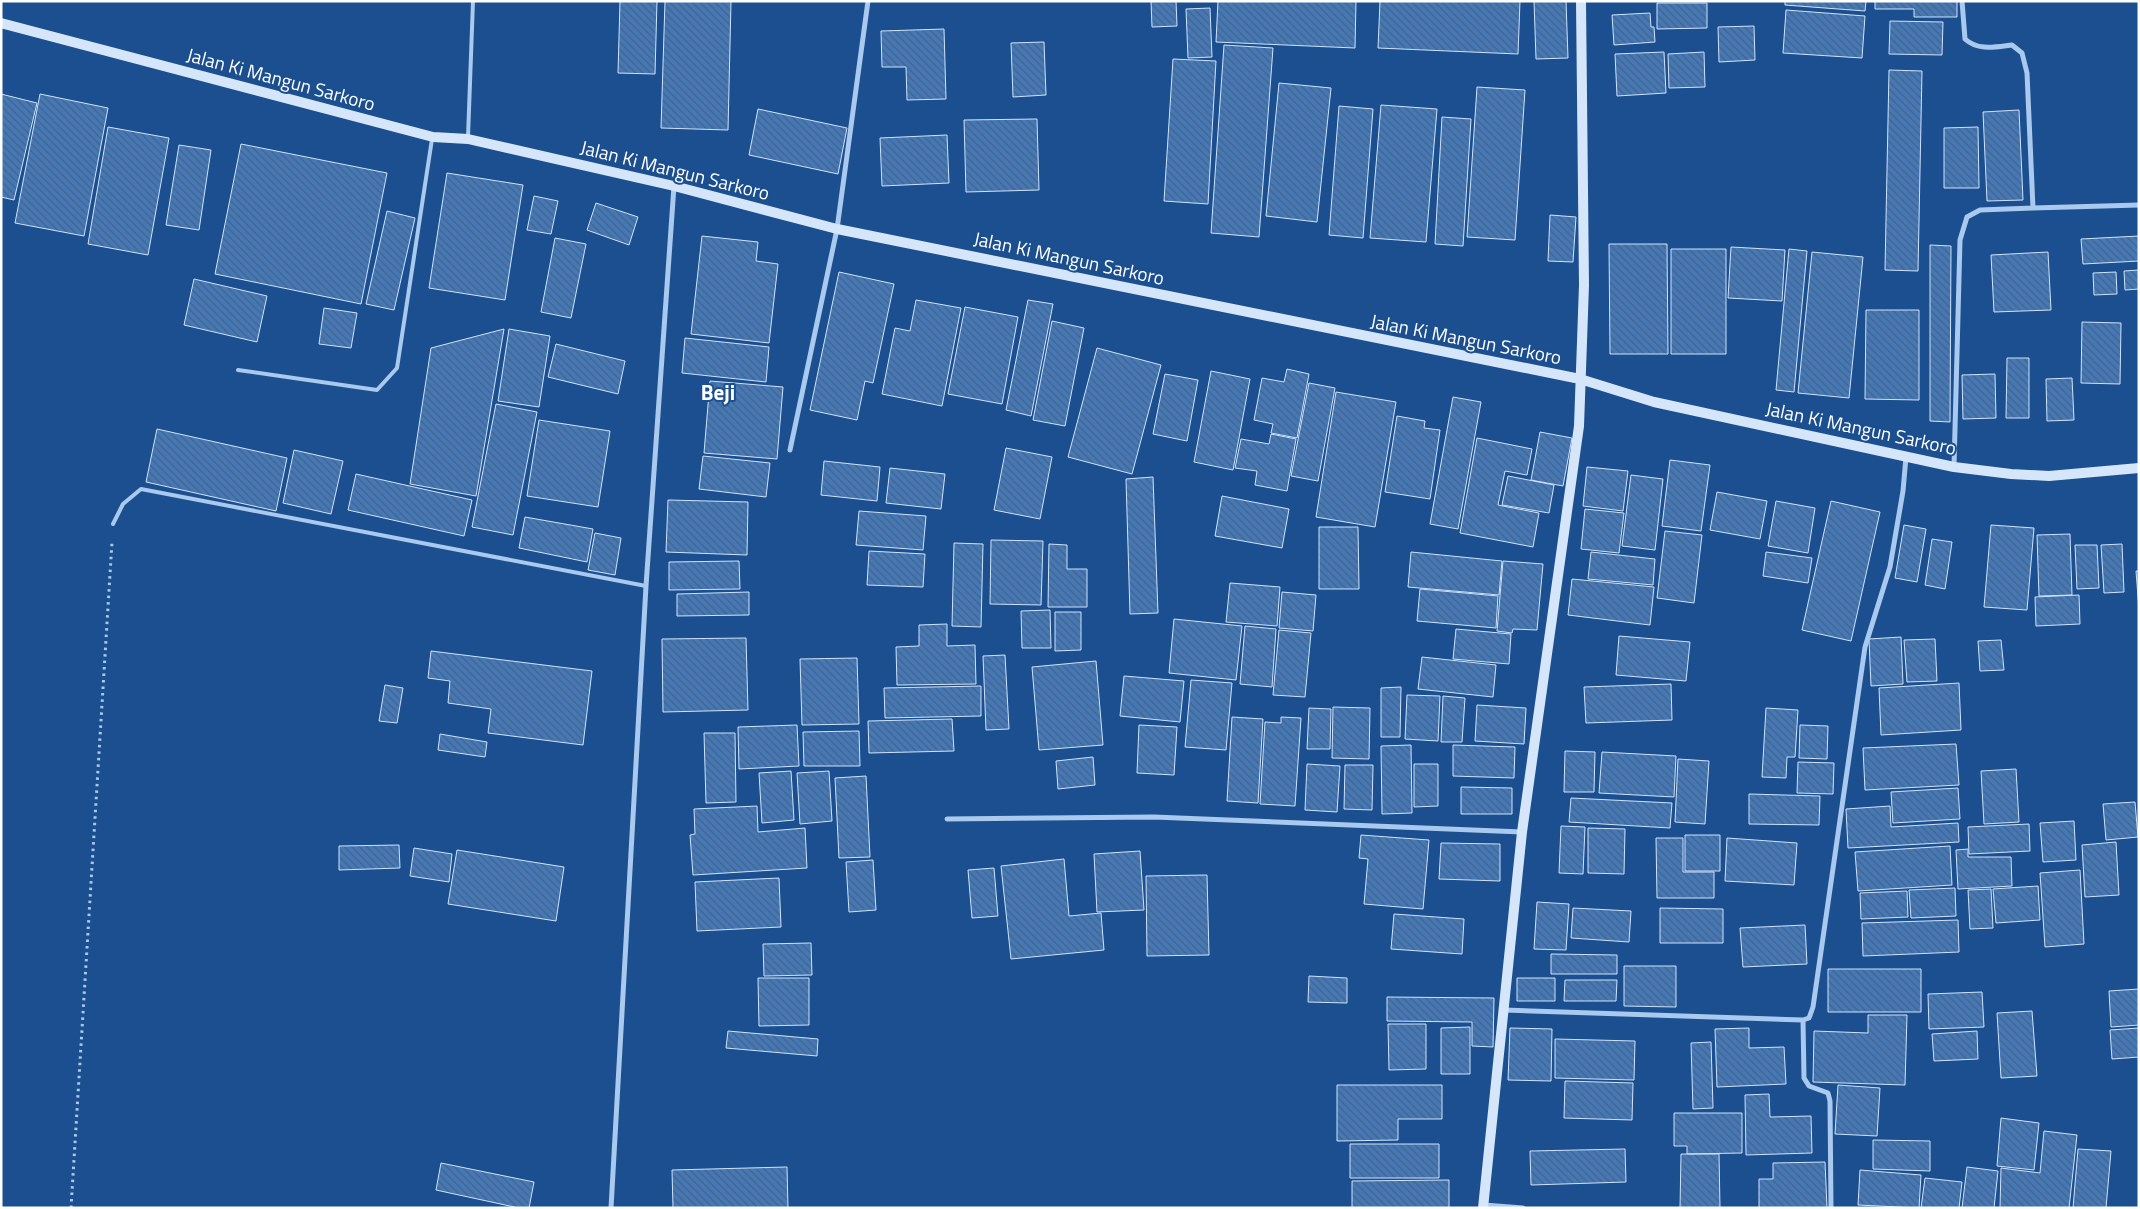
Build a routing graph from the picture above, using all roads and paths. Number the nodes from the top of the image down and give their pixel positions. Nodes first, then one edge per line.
1 (474, 1) edge
2 (868, 1) edge
3 (1581, 1) edge
4 (1962, 1) edge
5 (1, 24) edge
6 (432, 137) junction
7 (468, 139) junction
8 (674, 186) junction
9 (2139, 205) edge
10 (2033, 208) junction
11 (837, 229) junction
12 (238, 370) dead end
13 (1580, 379) junction
14 (790, 450) dead end
15 (1906, 456) junction
16 (1954, 467) junction
17 (2139, 468) edge
18 (113, 524) joint
19 (646, 586) junction
20 (947, 819) dead end
21 (1522, 832) junction
22 (1504, 1010) junction
23 (1803, 1020) junction
24 (1484, 1206) edge
25 (71, 1208) edge
26 (611, 1208) edge
27 (1524, 1208) edge
28 (1831, 1208) edge

1 - 7 lane
2 - 11 street
3 - 13 main road
4 - 10 street
5 - 6 main road, Jalan Ki Mangun Sarkoro
6 - 7 main road, Jalan Ki Mangun Sarkoro
6 - 12 lane
7 - 8 main road, Jalan Ki Mangun Sarkoro
8 - 11 main road, Jalan Ki Mangun Sarkoro
8 - 19 street
9 - 10 street
10 - 16 street
11 - 13 main road, Jalan Ki Mangun Sarkoro
11 - 14 street
13 - 15 main road, Jalan Ki Mangun Sarkoro
13 - 21 main road
15 - 16 main road, Jalan Ki Mangun Sarkoro
15 - 23 street
16 - 17 main road, Jalan Ki Mangun Sarkoro
18 - 19 lane
18 - 25 path
19 - 26 street
20 - 21 street
21 - 22 main road
22 - 23 street
22 - 24 main road
23 - 28 street
24 - 27 street

